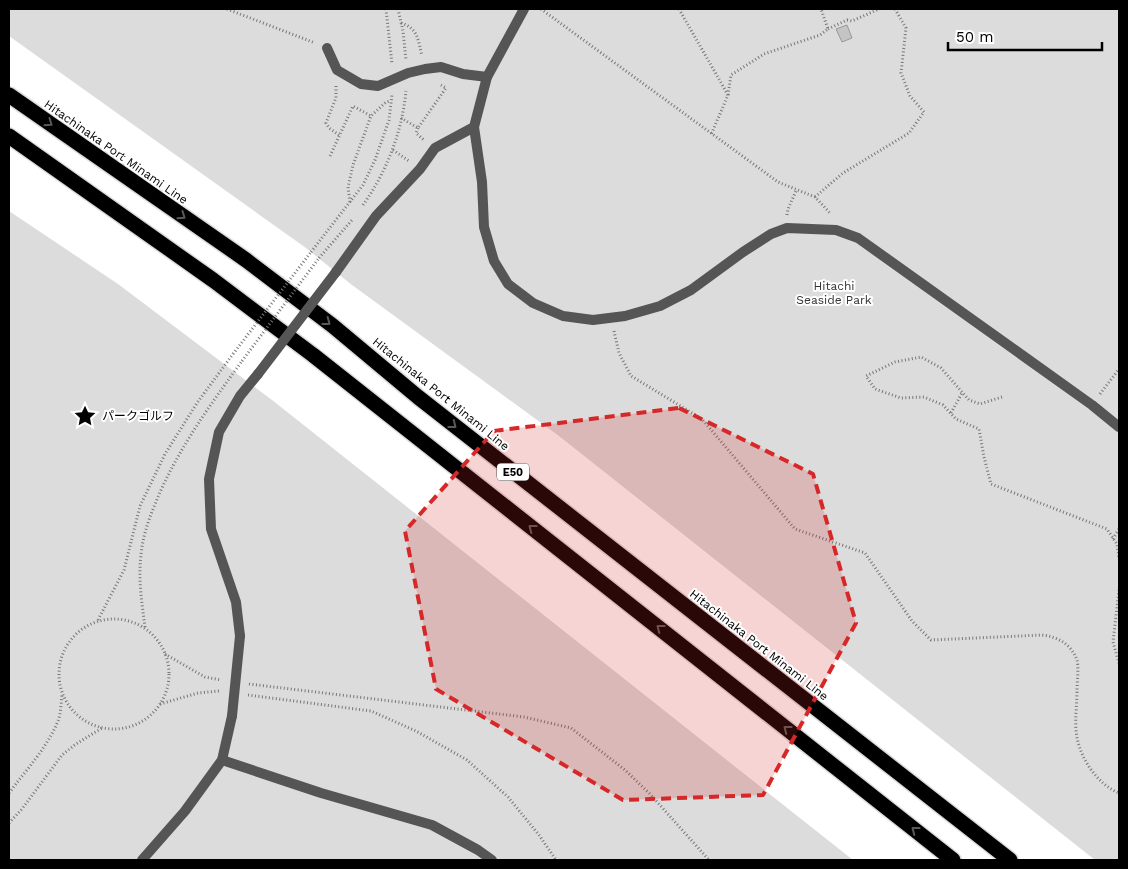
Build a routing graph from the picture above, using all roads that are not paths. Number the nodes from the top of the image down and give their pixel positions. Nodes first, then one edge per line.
1 (524, 9) edge
2 (327, 48) road end
3 (487, 77) junction
4 (9, 95) edge
5 (474, 128) junction
6 (9, 136) edge
7 (1119, 428) edge
8 (222, 760) junction
9 (142, 860) edge
10 (492, 860) edge
11 (953, 860) edge
12 (1010, 860) edge

1 - 3 street
2 - 3 street
3 - 5 street
4 -> 12 highway, Hitachinaka Port Minami Line / E50
5 - 7 street
5 - 8 street, bridge
11 -> 6 highway, E50
8 - 9 street
8 - 10 street

